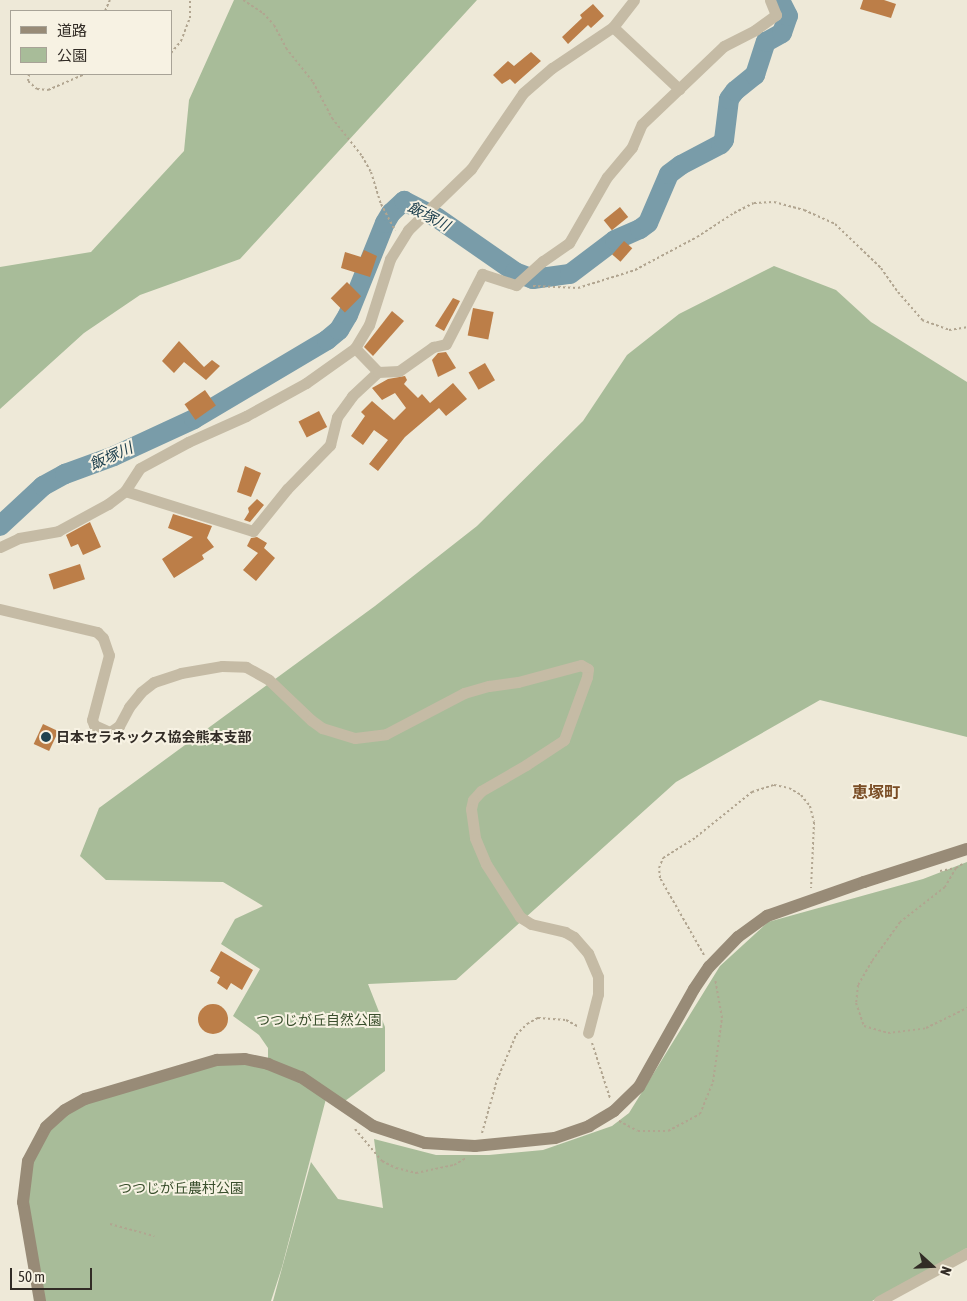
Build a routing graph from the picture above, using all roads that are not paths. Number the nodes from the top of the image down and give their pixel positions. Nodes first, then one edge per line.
1 (634, 0) edge
2 (770, 0) edge
3 (613, 27) junction
4 (679, 89) junction
5 (355, 348) junction
6 (378, 372) junction
7 (125, 491) junction
8 (0, 547) edge
9 (0, 609) edge
10 (967, 849) edge
11 (588, 1033) road end
12 (967, 1253) edge
13 (40, 1301) edge
14 (879, 1301) edge

1 - 3 street
2 - 4 street
3 - 4 street
3 - 5 street
4 - 6 street
5 - 6 street
5 - 7 street
6 - 7 street
7 - 8 street
9 - 11 street
10 - 13 street
12 - 14 street

